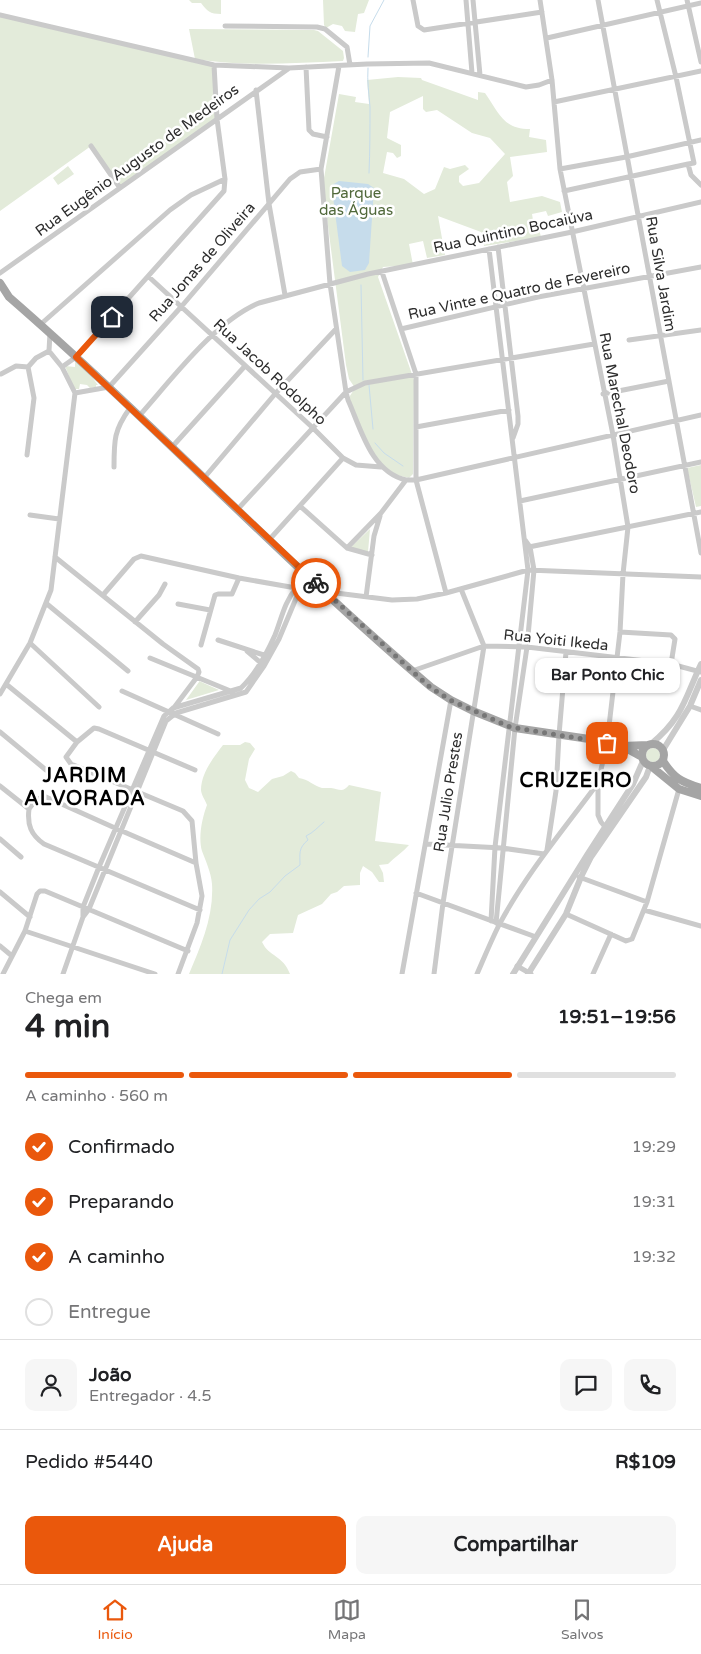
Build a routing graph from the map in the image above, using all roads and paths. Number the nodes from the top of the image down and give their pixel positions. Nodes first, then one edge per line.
1 (413, 0) edge
2 (466, 0) edge
3 (473, 0) edge
4 (540, 0) edge
5 (598, 0) edge
6 (657, 0) edge
7 (701, 2) edge
8 (688, 3) edge
9 (542, 12) junction
10 (660, 13) junction
11 (0, 15) edge
12 (475, 22) junction
13 (468, 24) junction
14 (226, 26) dead end
15 (603, 26) junction
16 (546, 38) junction
17 (701, 62) edge
18 (214, 65) junction
19 (350, 65) junction
20 (339, 66) junction
21 (306, 67) junction
22 (289, 68) junction
23 (701, 71) edge
24 (472, 73) junction
25 (480, 75) junction
26 (676, 76) junction
27 (552, 80) junction
28 (256, 90) junction
29 (614, 90) junction
30 (554, 102) junction
31 (217, 120) junction
32 (327, 137) junction
33 (701, 140) edge
34 (689, 142) junction
35 (91, 146) dead end
36 (626, 157) junction
37 (688, 164) junction
38 (321, 169) junction
39 (560, 169) junction
40 (630, 177) junction
41 (224, 179) junction
42 (701, 184) edge
43 (120, 188) junction
44 (564, 191) junction
45 (701, 202) edge
46 (269, 204) junction
47 (638, 217) junction
48 (572, 232) junction
49 (498, 248) junction
50 (489, 249) junction
51 (701, 267) edge
52 (382, 272) junction
53 (0, 273) edge
54 (149, 277) junction
55 (649, 277) junction
56 (0, 283) edge
57 (330, 284) junction
58 (584, 289) junction
59 (4, 293) edge
60 (285, 295) junction
61 (505, 306) junction
62 (181, 307) junction
63 (497, 308) junction
64 (41, 324) junction
65 (401, 328) junction
66 (336, 329) junction
67 (701, 330) edge
68 (50, 333) junction
69 (212, 336) junction
70 (660, 336) junction
71 (629, 340) dead end
72 (594, 344) junction
73 (48, 351) junction
74 (76, 357) junction
75 (511, 358) junction
76 (503, 360) junction
77 (245, 366) junction
78 (28, 367) junction
79 (62, 367) junction
80 (1, 374) edge
81 (416, 374) junction
82 (669, 381) junction
83 (109, 387) junction
84 (346, 392) junction
85 (75, 393) junction
86 (275, 394) junction
87 (604, 394) junction
88 (130, 408) junction
89 (509, 410) junction
90 (701, 415) edge
91 (139, 416) junction
92 (676, 420) junction
93 (416, 427) junction
94 (313, 428) junction
95 (613, 435) junction
96 (512, 438) junction
97 (172, 447) junction
98 (27, 455) dead end
99 (514, 457) junction
100 (343, 458) junction
101 (701, 462) edge
102 (686, 465) junction
103 (114, 467) dead end
104 (381, 467) junction
105 (204, 478) junction
106 (406, 480) junction
107 (416, 480) junction
108 (621, 480) junction
109 (520, 501) junction
110 (300, 506) junction
111 (237, 510) junction
112 (701, 512) edge
113 (381, 513) junction
114 (695, 513) junction
115 (30, 515) dead end
116 (59, 519) junction
117 (628, 527) junction
118 (269, 540) junction
119 (528, 547) junction
120 (347, 548) junction
121 (701, 553) edge
122 (372, 555) junction
123 (55, 557) junction
124 (531, 570) junction
125 (623, 574) junction
126 (701, 577) edge
127 (238, 578) junction
128 (165, 584) dead end
129 (298, 588) junction
130 (462, 589) junction
131 (325, 591) junction
132 (446, 593) junction
133 (103, 595) junction
134 (366, 598) junction
135 (47, 604) junction
136 (178, 604) dead end
137 (210, 610) junction
138 (524, 610) junction
139 (531, 611) junction
140 (135, 622) junction
141 (620, 632) junction
142 (218, 640) dead end
143 (30, 643) junction
144 (201, 645) dead end
145 (484, 646) junction
146 (518, 646) junction
147 (527, 647) junction
148 (247, 651) junction
149 (566, 652) junction
150 (267, 656) junction
151 (150, 658) dead end
152 (616, 659) junction
153 (262, 664) junction
154 (672, 664) junction
155 (701, 664) edge
156 (128, 671) dead end
157 (412, 671) junction
158 (699, 672) edge
159 (197, 676) junction
160 (701, 680) edge
161 (6, 684) junction
162 (122, 691) dead end
163 (233, 692) junction
164 (0, 694) edge
165 (239, 695) junction
166 (450, 700) junction
167 (690, 706) junction
168 (99, 707) dead end
169 (701, 710) edge
170 (473, 711) junction
171 (167, 712) junction
172 (174, 712) junction
173 (680, 717) junction
174 (512, 728) junction
175 (0, 732) edge
176 (218, 734) dead end
177 (559, 735) junction
178 (77, 742) junction
179 (607, 743) junction
180 (650, 745) junction
181 (622, 746) junction
182 (663, 750) junction
183 (151, 751) junction
184 (643, 759) junction
185 (663, 760) junction
186 (651, 766) junction
187 (46, 770) dead end
188 (196, 770) dead end
189 (598, 783) junction
190 (0, 786) edge
191 (701, 788) edge
192 (680, 789) junction
193 (134, 790) junction
194 (501, 792) junction
195 (508, 794) junction
196 (701, 796) edge
197 (29, 809) junction
198 (114, 828) junction
199 (607, 828) junction
200 (121, 831) junction
201 (0, 839) edge
202 (426, 844) junction
203 (452, 845) junction
204 (494, 847) junction
205 (502, 848) junction
206 (546, 852) junction
207 (21, 856) dead end
208 (196, 863) junction
209 (98, 867) junction
210 (105, 869) junction
211 (578, 876) junction
212 (0, 892) edge
213 (416, 893) junction
214 (647, 902) junction
215 (443, 903) junction
216 (83, 907) junction
217 (89, 909) junction
218 (200, 910) junction
219 (644, 910) junction
220 (566, 914) junction
221 (30, 917) junction
222 (83, 917) junction
223 (495, 923) junction
224 (701, 926) edge
225 (25, 931) junction
226 (611, 934) junction
227 (536, 937) junction
228 (0, 946) edge
229 (73, 946) junction
230 (188, 951) junction
231 (12, 956) junction
232 (517, 966) junction
233 (3, 974) edge
234 (63, 974) edge
235 (155, 974) edge
236 (178, 974) edge
237 (402, 974) edge
238 (434, 974) edge
239 (477, 974) edge
240 (512, 974) edge
241 (529, 974) edge
242 (593, 974) edge

1 - 13 street
2 - 13 street
3 - 12 street
4 - 9 street, Rua Marechal Deodoro
5 - 15 street, Rua Silva Jardim
6 - 10 street
7 - 8 street
8 - 10 street
8 - 17 street
9 - 12 street
9 - 16 street, Rua Marechal Deodoro
10 - 15 street
10 - 26 street
11 - 18 street
12 - 13 street
12 - 25 street
13 - 24 street
14 - 19 street
15 - 16 street
15 - 29 street, Rua Silva Jardim
16 - 27 street, Rua Marechal Deodoro
18 - 22 street
18 - 31 street
19 - 20 street
19 - 24 street
20 - 21 street
20 - 32 street
21 - 22 street
21 - 32 street
22 - 28 street, Rua Eugênio Augusto de Medeiros
23 - 26 street
24 - 25 street
25 - 27 street
26 - 29 street
26 - 34 street
27 - 30 street, Rua Marechal Deodoro
28 - 31 street, Rua Eugênio Augusto de Medeiros
28 - 46 street
29 - 30 street
29 - 36 street, Rua Silva Jardim
30 - 39 street, Rua Marechal Deodoro
31 - 41 street
31 - 43 street, Rua Eugênio Augusto de Medeiros
32 - 38 street
33 - 34 street
34 - 36 street
34 - 37 street
35 - 43 street
36 - 39 street
36 - 40 street, Rua Silva Jardim
37 - 40 street
37 - 42 street
38 - 46 street, Rua Jonas de Oliveira
38 - 57 street
39 - 44 street, Rua Marechal Deodoro
40 - 44 street
40 - 47 street, Rua Silva Jardim
41 - 54 street
41 - 64 street
43 - 53 street, Rua Eugênio Augusto de Medeiros
44 - 48 street, Rua Marechal Deodoro
45 - 47 street, Rua Quintino Bocaiúva
46 - 60 street
46 - 62 street, Rua Jonas de Oliveira
47 - 48 street, Rua Quintino Bocaiúva
47 - 55 street, Rua Silva Jardim
48 - 49 street, Rua Quintino Bocaiúva
48 - 58 street, Rua Marechal Deodoro
49 - 50 street, Rua Quintino Bocaiúva
49 - 61 street
50 - 52 street, Rua Quintino Bocaiúva
50 - 63 street
51 - 55 street, Rua Vinte e Quatro de Fevereiro
52 - 57 street, Rua Quintino Bocaiúva
52 - 65 street
54 - 62 street, Rua Jacob Rodolpho
54 - 74 street
55 - 58 street, Rua Vinte e Quatro de Fevereiro
55 - 70 street, Rua Silva Jardim
56 - 59 main road
57 - 60 street, Rua Quintino Bocaiúva
57 - 66 street
58 - 61 street, Rua Vinte e Quatro de Fevereiro
58 - 72 street, Rua Marechal Deodoro
59 - 64 main road
60 - 69 street, Rua Quintino Bocaiúva
61 - 63 street, Rua Vinte e Quatro de Fevereiro
61 - 75 street
62 - 69 street, Rua Jacob Rodolpho
62 - 83 street, Rua Jonas de Oliveira
63 - 65 street, Rua Vinte e Quatro de Fevereiro
63 - 76 street
64 - 68 main road
65 - 81 street
66 - 84 street
66 - 86 street
67 - 70 street
68 - 73 street
68 - 74 main road
69 - 77 street, Rua Jacob Rodolpho
69 - 91 street, Rua Quintino Bocaiúva
70 - 71 street
70 - 82 street, Rua Silva Jardim
72 - 75 street
72 - 87 street, Rua Marechal Deodoro
73 - 78 street
73 - 79 street
74 - 79 street
74 - 83 main road
75 - 76 street
75 - 96 street
76 - 81 street
76 - 89 street
77 - 86 street, Rua Jacob Rodolpho
77 - 97 street
78 - 80 street
78 - 98 street
79 - 85 street
81 - 84 street
81 - 93 street
82 - 87 street
82 - 92 street, Rua Silva Jardim
83 - 85 street
83 - 88 main road
84 - 94 street
84 - 104 street
85 - 116 street
86 - 94 street, Rua Jacob Rodolpho
86 - 105 street
87 - 95 street, Rua Marechal Deodoro
88 - 91 main road
88 - 103 street
89 - 93 street
89 - 96 street
90 - 92 street
91 - 97 main road
92 - 95 street
92 - 102 street, Rua Silva Jardim
93 - 107 street
94 - 100 street, Rua Jacob Rodolpho
94 - 111 street
95 - 99 street
95 - 108 street, Rua Marechal Deodoro
96 - 99 street
97 - 105 main road
99 - 107 street
99 - 109 street
100 - 104 street, Rua Jacob Rodolpho
100 - 110 street
101 - 102 street
102 - 108 street
102 - 114 street, Rua Silva Jardim
104 - 106 street
105 - 111 main road
106 - 107 street
106 - 113 street
107 - 132 street
108 - 109 street
108 - 117 street, Rua Marechal Deodoro
109 - 119 street
110 - 118 street
110 - 120 street
111 - 118 main road
112 - 114 street
113 - 120 street
113 - 122 street
114 - 117 street
114 - 121 street, Rua Silva Jardim
115 - 116 street
116 - 123 street
117 - 119 street
117 - 125 street, Rua Marechal Deodoro
118 - 131 main road
119 - 124 street
120 - 122 street
122 - 134 street
123 - 133 street
123 - 135 street
124 - 125 street
124 - 130 street
124 - 138 street
124 - 139 street
125 - 126 street
125 - 141 street, Rua Marechal Deodoro
127 - 129 street
127 - 133 street
127 - 137 street
128 - 140 street
129 - 131 street
129 - 150 street
130 - 132 street
130 - 145 street
131 - 134 street
131 - 157 main road
132 - 134 street
133 - 140 street
135 - 143 street
135 - 156 street
136 - 137 street
137 - 144 street
138 - 139 street
138 - 146 street
139 - 147 street
140 - 159 street
141 - 152 street, Rua Marechal Deodoro
141 - 154 street
142 - 148 street
143 - 161 street
143 - 168 street
145 - 146 street, Rua Yoiti Ikeda
145 - 157 street, Rua Yoiti Ikeda
145 - 170 street, Rua Julio Prestes
146 - 147 street, Rua Yoiti Ikeda
146 - 174 street
147 - 149 street, Rua Yoiti Ikeda
147 - 174 street
148 - 150 street
148 - 153 street
149 - 152 street, Rua Yoiti Ikeda
149 - 177 street
150 - 153 street
151 - 159 street
152 - 154 street, Rua Yoiti Ikeda
152 - 179 street, Rua Marechal Deodoro
153 - 163 street
153 - 165 street
154 - 158 street, Rua Yoiti Ikeda
155 - 158 street
157 - 166 main road
158 - 173 street
159 - 163 street
159 - 172 street
160 - 167 street
161 - 164 street
161 - 178 street
162 - 171 street
163 - 165 street
163 - 172 street
165 - 172 street
166 - 170 main road
166 - 202 street
167 - 169 street
167 - 173 street
170 - 174 main road
170 - 203 street, Rua Julio Prestes
171 - 172 street
171 - 183 street
172 - 176 street
172 - 183 street
173 - 180 street
173 - 182 street
174 - 177 main road
174 - 194 street
174 - 195 street
175 - 187 street
177 - 179 main road
177 - 206 street
178 - 183 street
178 - 193 street
179 - 181 main road
179 - 189 street, Rua Marechal Deodoro
180 - 181 main road
180 - 182 main road
180 - 184 main road
181 - 184 main road
182 - 185 main road
183 - 188 street
183 - 193 street
184 - 186 main road
184 - 199 street
185 - 186 main road
185 - 191 main road
186 - 192 main road
186 - 199 street
189 - 199 street, Rua Marechal Deodoro
189 - 206 street
190 - 197 street
192 - 196 main road
192 - 214 street
193 - 198 street
193 - 200 street
193 - 208 street
194 - 195 street
194 - 204 street
195 - 205 street
197 - 198 street
197 - 209 street
198 - 200 street
198 - 209 street
199 - 211 street
200 - 208 street
200 - 210 street
201 - 207 street
202 - 203 street
202 - 213 street
203 - 204 street
203 - 215 street, Rua Julio Prestes
204 - 205 street
204 - 223 street
205 - 206 street
205 - 223 street
206 - 223 street
208 - 218 street
209 - 210 street
209 - 216 street
210 - 217 street
210 - 218 street
211 - 214 street
211 - 220 street
211 - 227 street
212 - 221 street
213 - 215 street
213 - 237 street
214 - 219 street
215 - 223 street
215 - 238 street, Rua Julio Prestes
216 - 217 street
216 - 221 street
216 - 222 street
217 - 222 street
217 - 230 street
218 - 230 street
219 - 224 street
219 - 226 street
220 - 226 street
220 - 241 street
221 - 225 street
222 - 229 street
223 - 227 street
223 - 239 street
225 - 229 street
225 - 231 street
226 - 242 street
227 - 232 street
228 - 231 street
229 - 234 street
229 - 235 street
230 - 236 street
231 - 233 street
232 - 240 street
232 - 241 street

